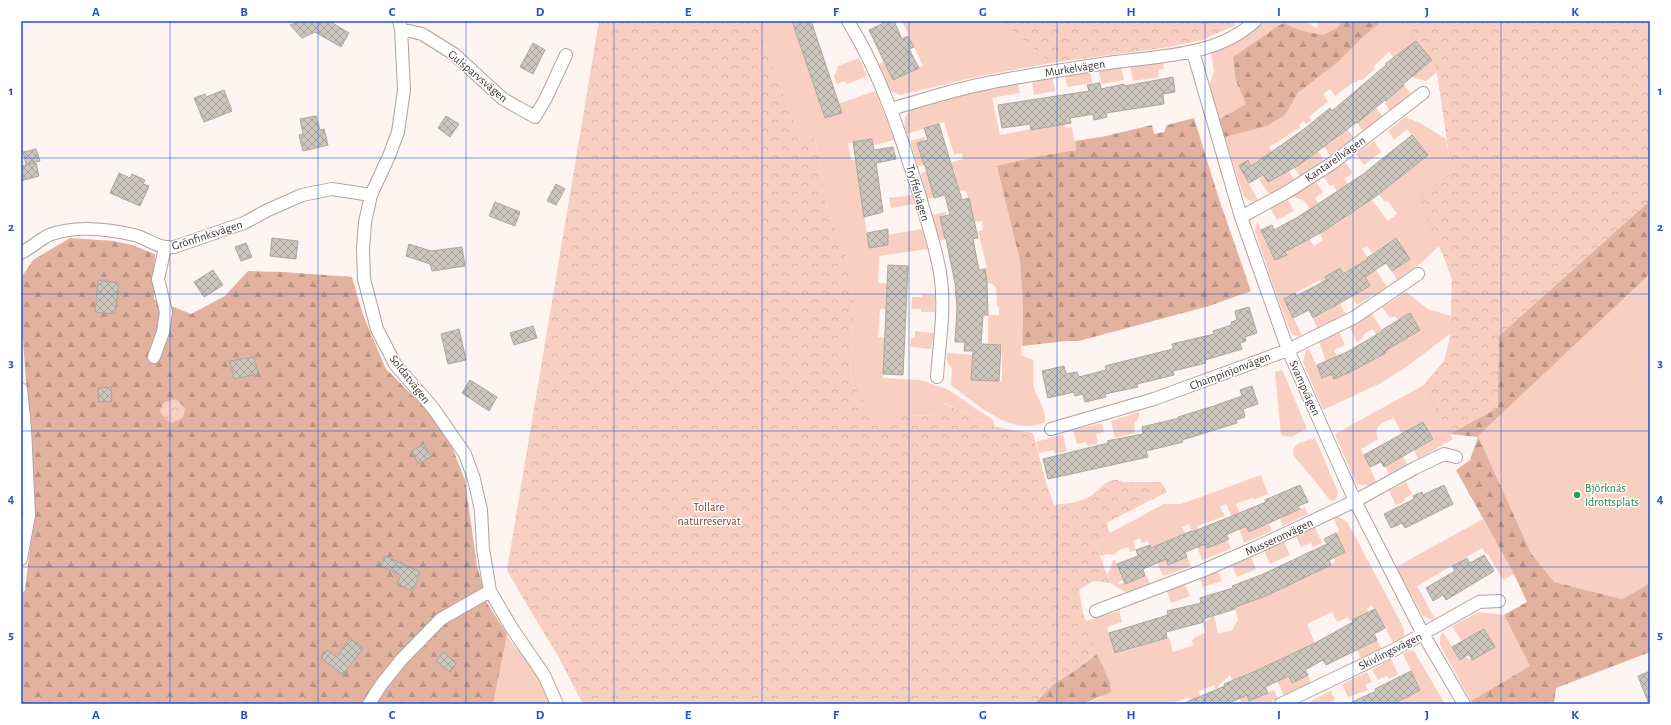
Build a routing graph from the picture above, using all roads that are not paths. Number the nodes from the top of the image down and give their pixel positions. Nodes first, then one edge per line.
1 (848, 21) edge
2 (1255, 21) edge
3 (400, 25) edge
4 (1193, 52) junction
5 (566, 55) dead end
6 (1424, 93) dead end
7 (891, 109) junction
8 (371, 195) junction
9 (1241, 217) junction
10 (165, 248) junction
11 (22, 254) edge
12 (1418, 274) dead end
13 (1288, 350) junction
14 (154, 358) dead end
15 (937, 377) dead end
16 (21, 389) edge
17 (1051, 429) dead end
18 (1456, 457) dead end
19 (1354, 501) junction
20 (21, 559) edge
21 (490, 591) junction
22 (1498, 601) dead end
23 (1096, 611) dead end
24 (1423, 634) junction
25 (369, 704) edge
26 (557, 704) edge
27 (1281, 704) edge
28 (1464, 704) edge

1 - 7 street, Tryffelvägen
2 - 4 street, Murkelvägen
3 - 5 street, Gulsparvsvägen
3 - 8 street, Soldatvägen
4 - 7 street, Murkelvägen
4 - 9 street, Svampvägen
6 - 9 street, Kantarellvägen
7 - 15 street, Tryffelvägen
8 - 10 street, Grönfinksvägen
8 - 21 street, Soldatvägen
9 - 13 street, Svampvägen
10 - 11 street, Grönfinksvägen
10 - 14 street
12 - 13 street, Champinjonvägen
13 - 17 street, Champinjonvägen
13 - 19 street, Svampvägen
16 - 20 street
18 - 19 street, Musseronvägen
19 - 23 street, Musseronvägen
19 - 24 street, Svampvägen
21 - 25 street
21 - 26 street, Soldatvägen
22 - 24 street, Skivlingsvägen
24 - 27 street, Skivlingsvägen
24 - 28 street, Svampvägen

